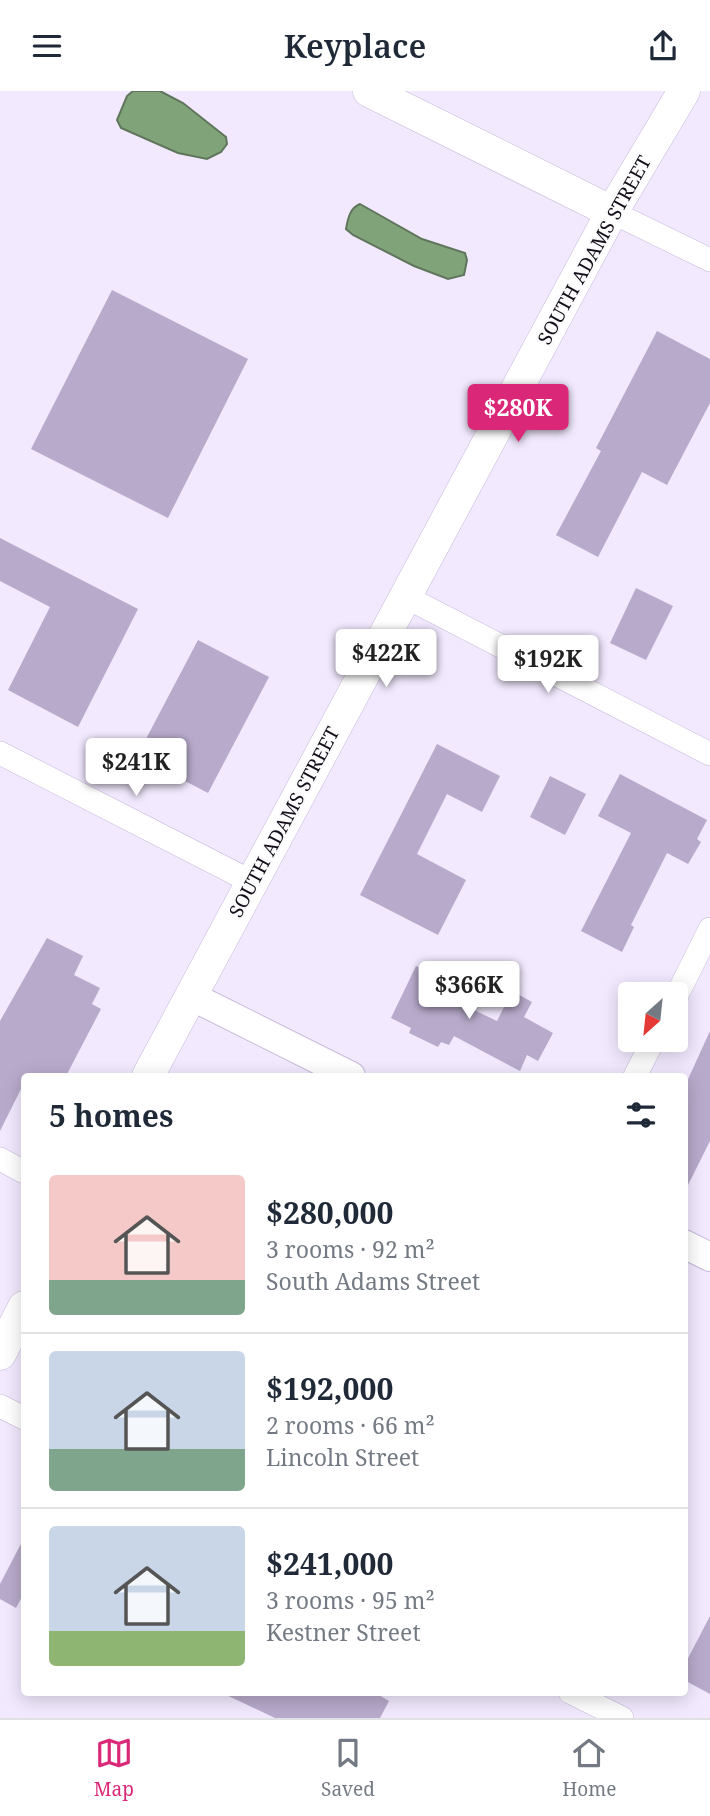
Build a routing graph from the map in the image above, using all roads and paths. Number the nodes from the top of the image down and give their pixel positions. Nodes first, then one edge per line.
1 (369, 91) edge
2 (684, 91) edge
3 (612, 212) junction
4 (710, 260) edge
5 (406, 597) junction
6 (0, 753) edge
7 (710, 754) edge
8 (252, 882) junction
9 (710, 929) edge
10 (684, 982) edge
11 (191, 996) junction
12 (647, 1052) edge
13 (150, 1073) edge
14 (345, 1073) edge
15 (637, 1073) edge
16 (0, 1159) edge
17 (21, 1170) edge
18 (688, 1246) edge
19 (710, 1257) edge
20 (21, 1313) edge
21 (0, 1354) edge
22 (0, 1406) edge
23 (21, 1416) edge
24 (578, 1696) edge
25 (622, 1718) edge

1 - 3 main road
2 - 3 main road, SOUTH ADAMS STREET
3 - 4 street
3 - 5 main road, SOUTH ADAMS STREET
5 - 7 street
5 - 8 main road, SOUTH ADAMS STREET
6 - 8 street
8 - 11 main road, SOUTH ADAMS STREET
9 - 10 street
11 - 13 main road, SOUTH ADAMS STREET
11 - 14 street
12 - 15 street
16 - 17 street
18 - 19 street
20 - 21 main road
22 - 23 street
24 - 25 street

